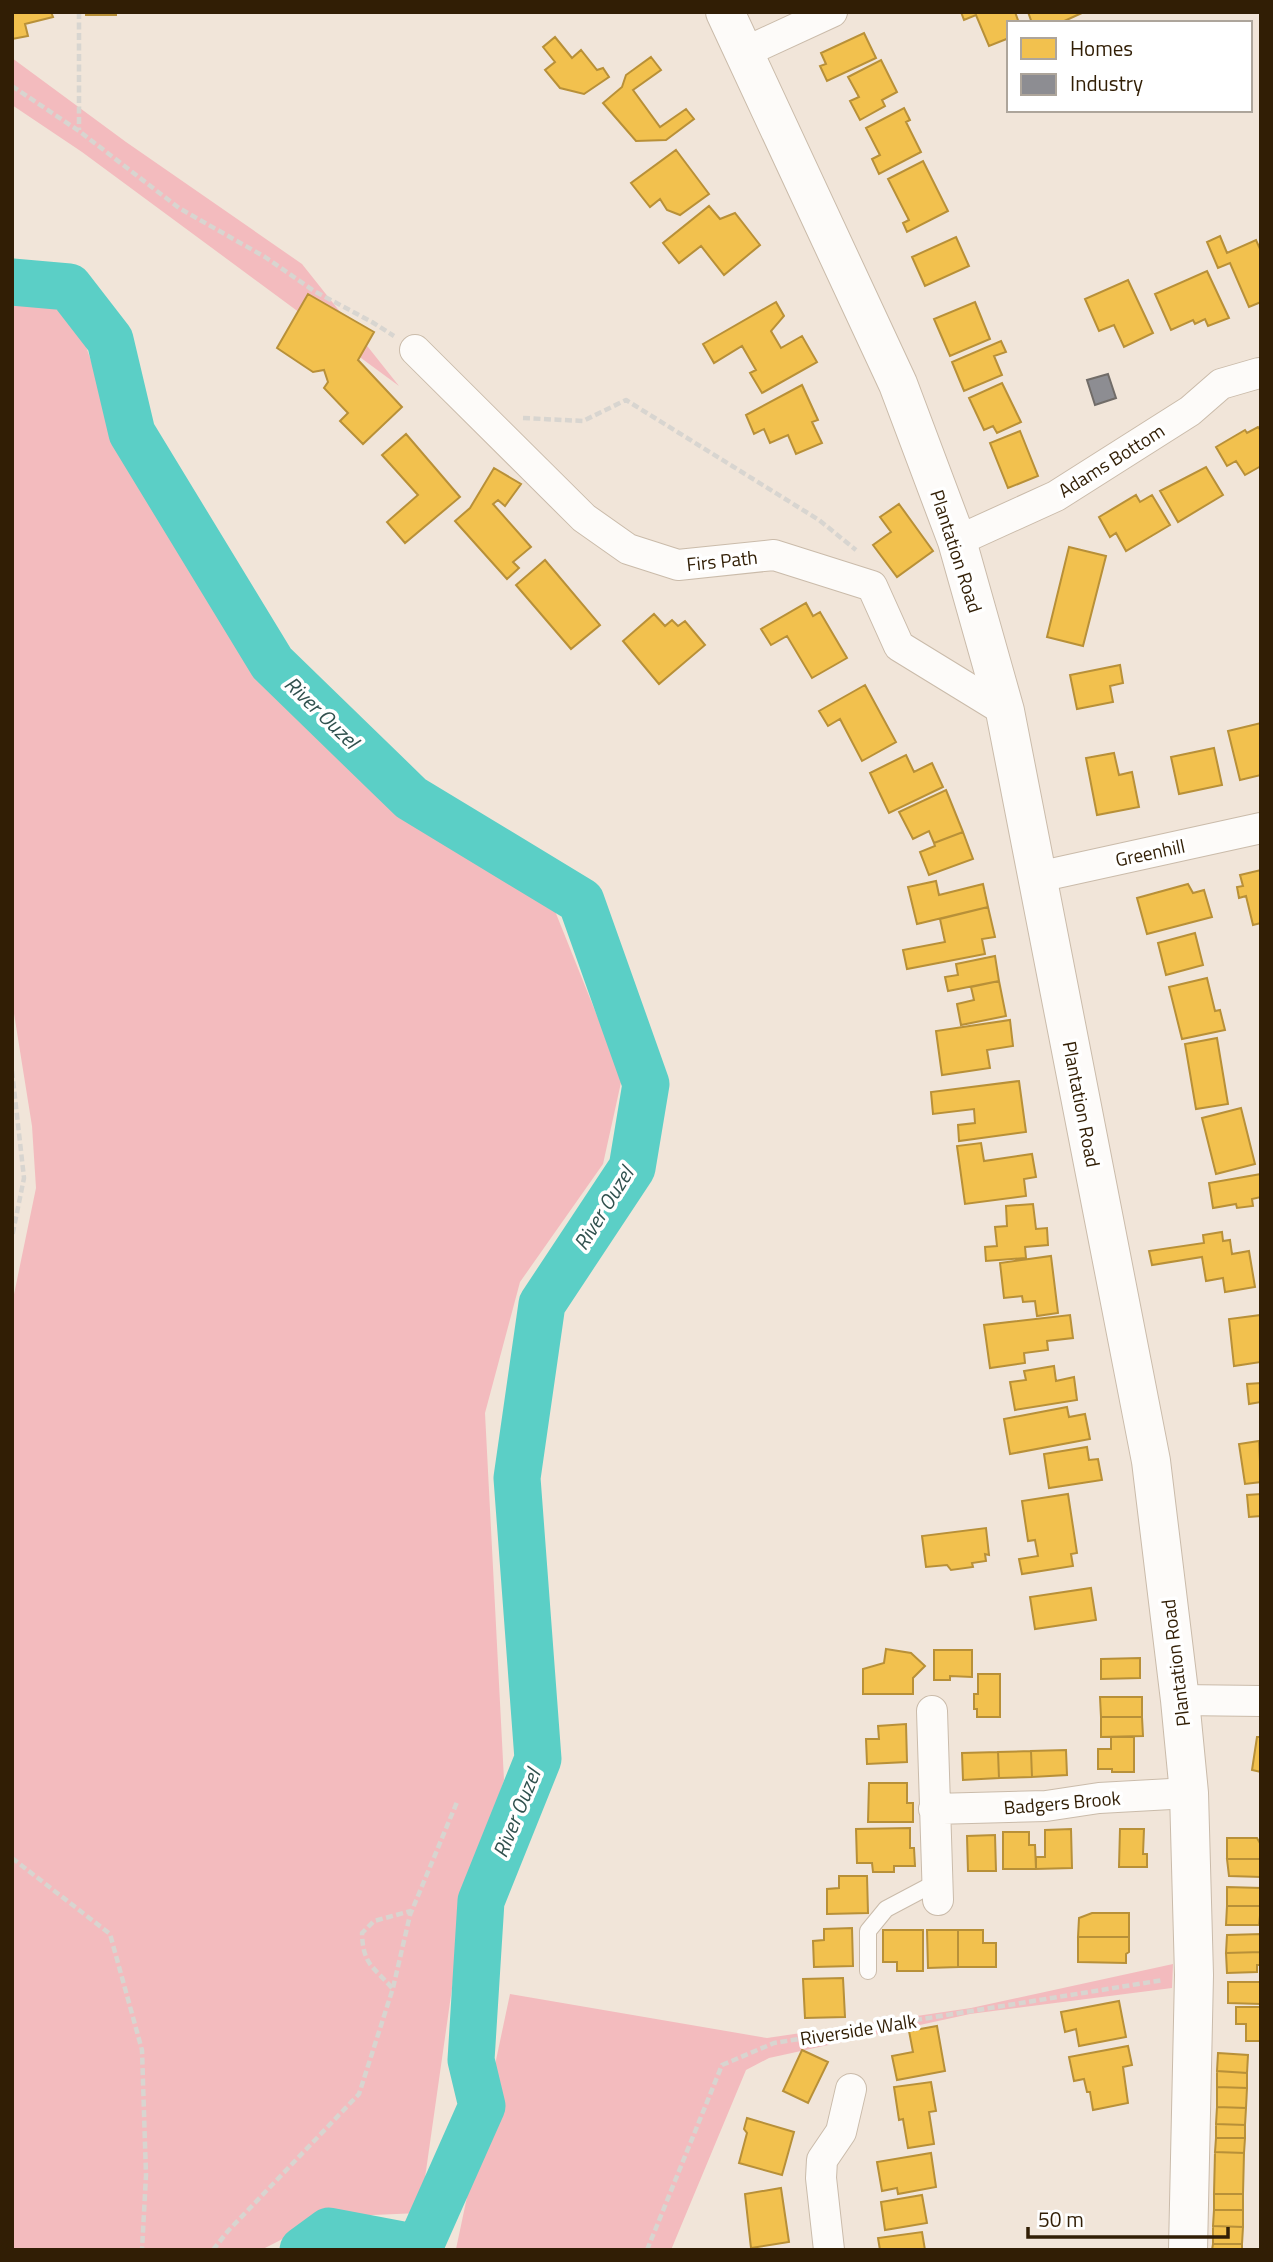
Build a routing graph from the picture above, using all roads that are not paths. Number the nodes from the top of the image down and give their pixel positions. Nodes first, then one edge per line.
1 (725, 12) edge
2 (832, 12) edge
3 (743, 53) junction
4 (415, 350) dead end
5 (1259, 373) edge
6 (957, 541) junction
7 (1005, 711) junction
8 (1261, 828) edge
9 (1038, 877) junction
10 (1180, 1700) junction
11 (1261, 1701) edge
12 (932, 1711) dead end
13 (1189, 1793) junction
14 (934, 1809) junction
15 (938, 1891) joint
16 (868, 1971) dead end
17 (851, 2089) dead end
18 (829, 2250) edge
19 (1188, 2250) edge

1 - 3 street, Plantation Road
2 - 3 street
3 - 6 street, Plantation Road
4 - 7 street, Firs Path
5 - 6 street, Adams Bottom
6 - 7 street, Plantation Road
7 - 9 street, Plantation Road
8 - 9 street, Greenhill
9 - 10 street, Plantation Road
10 - 11 street
10 - 13 street, Plantation Road
12 - 14 street
13 - 14 street, Badgers Brook
13 - 19 street, Plantation Road
14 - 15 street
15 - 16 lane
17 - 18 street

